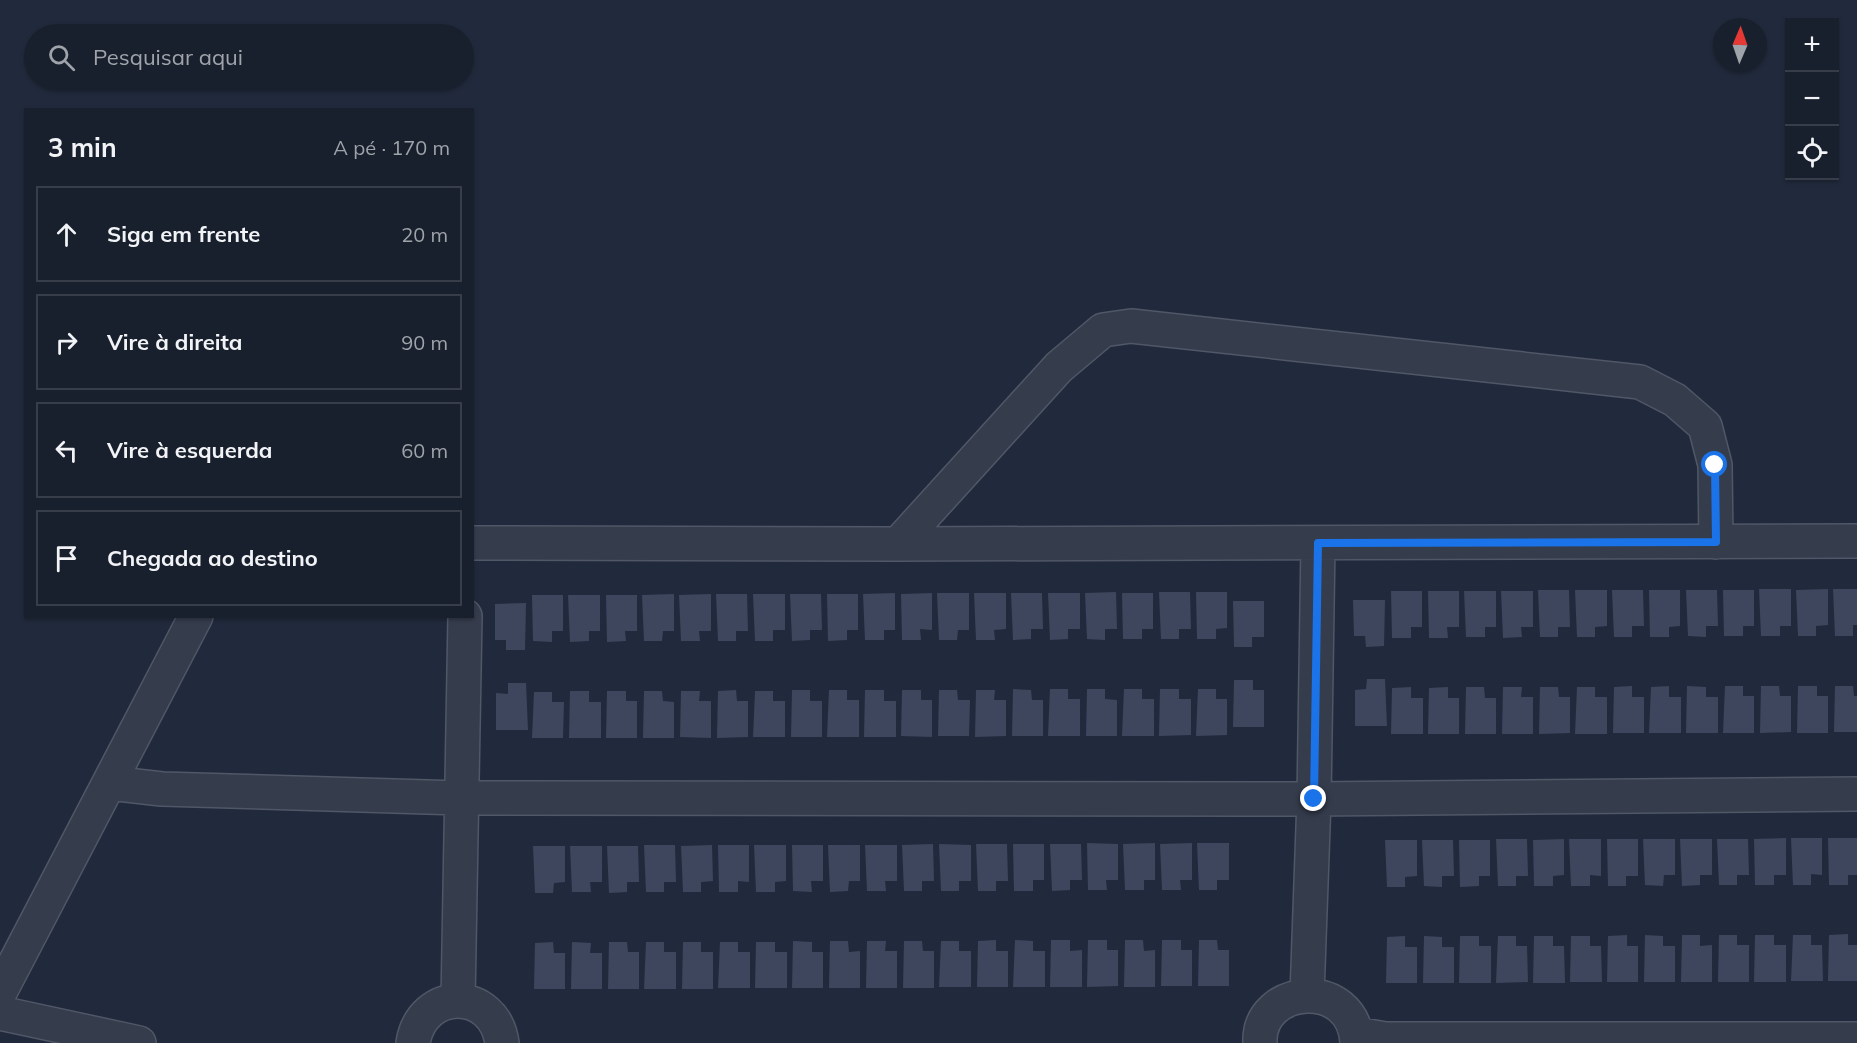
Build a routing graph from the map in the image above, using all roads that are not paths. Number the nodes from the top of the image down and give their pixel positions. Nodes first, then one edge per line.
1 (1857, 541) edge
2 (1716, 542) junction
3 (474, 543) edge
4 (1318, 543) junction
5 (898, 544) junction
6 (195, 618) edge
7 (465, 618) edge
8 (108, 783) junction
9 (1857, 794) edge
10 (460, 798) junction
11 (1314, 799) junction
12 (0, 992) edge
13 (1307, 995) junction
14 (458, 1001) junction
15 (0, 1013) edge
16 (1357, 1039) edge
17 (1857, 1039) edge
18 (140, 1043) edge
19 (413, 1043) edge
20 (502, 1043) edge
21 (1260, 1043) edge

1 - 2 street
2 - 4 street
2 - 5 street
3 - 5 street
4 - 5 street
4 - 11 street
6 - 8 street
7 - 10 street
8 - 10 street
8 - 12 street
9 - 11 street
10 - 11 street
10 - 14 street
11 - 13 street
13 - 16 street
13 - 21 street
14 - 19 street
14 - 20 street
15 - 18 street
16 - 17 street

